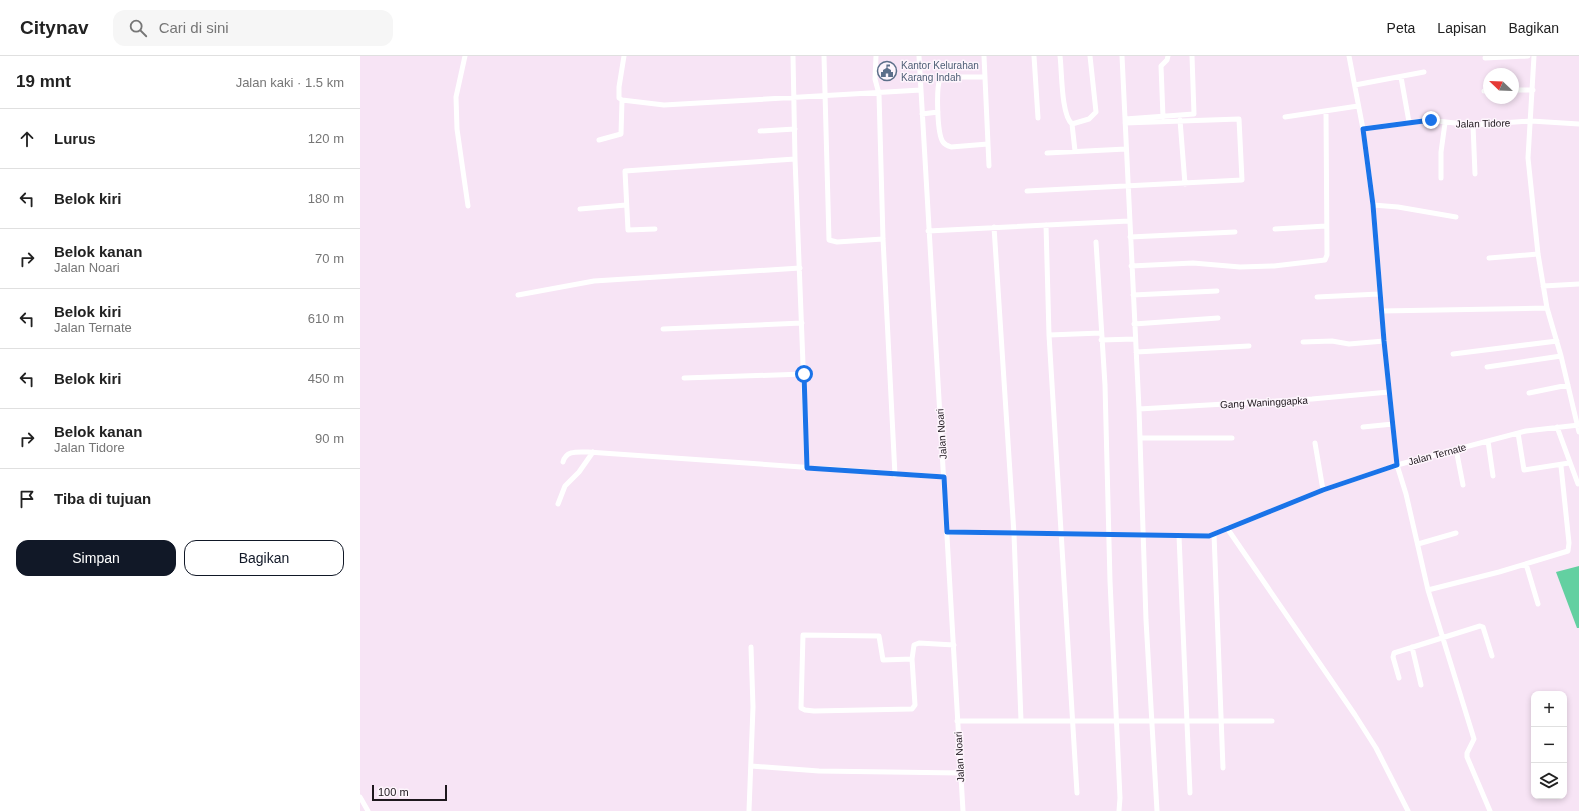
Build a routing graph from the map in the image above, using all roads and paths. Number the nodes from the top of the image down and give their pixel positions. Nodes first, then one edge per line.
1 (465, 56) edge
2 (624, 56) edge
3 (793, 56) edge
4 (824, 56) edge
5 (876, 56) edge
6 (919, 56) edge
7 (984, 56) edge
8 (1034, 56) edge
9 (1060, 56) edge
10 (1090, 56) edge
11 (1122, 56) edge
12 (1168, 56) edge
13 (1192, 56) edge
14 (1349, 56) edge
15 (1528, 56) edge
16 (1534, 56) edge
17 (1485, 58) dead end
18 (1424, 72) dead end
19 (985, 77) junction
20 (1401, 77) junction
21 (1354, 85) junction
22 (921, 90) junction
23 (1519, 90) edge
24 (1533, 90) junction
25 (879, 94) junction
26 (824, 97) junction
27 (795, 99) junction
28 (622, 100) junction
29 (1358, 106) junction
30 (938, 112) junction
31 (1326, 112) junction
32 (922, 114) junction
33 (1163, 117) junction
34 (1285, 117) dead end
35 (1038, 118) dead end
36 (1180, 120) junction
37 (1125, 121) junction
38 (1531, 121) junction
39 (1409, 122) junction
40 (1445, 123) junction
41 (1072, 124) junction
42 (1579, 124) edge
43 (1473, 125) junction
44 (795, 129) junction
45 (1363, 129) junction
46 (760, 132) dead end
47 (599, 140) dead end
48 (988, 144) junction
49 (1126, 149) junction
50 (1075, 151) junction
51 (1047, 153) dead end
52 (795, 159) junction
53 (989, 166) dead end
54 (1475, 174) dead end
55 (1441, 178) dead end
56 (1185, 184) junction
57 (1128, 186) junction
58 (1027, 191) dead end
59 (626, 205) junction
60 (1373, 205) junction
61 (468, 206) dead end
62 (580, 210) dead end
63 (1456, 217) dead end
64 (1130, 220) junction
65 (1046, 225) junction
66 (1326, 226) junction
67 (994, 227) junction
68 (655, 229) dead end
69 (1275, 229) dead end
70 (928, 231) junction
71 (1235, 232) dead end
72 (1130, 237) junction
73 (883, 239) junction
74 (1096, 242) dead end
75 (1538, 254) junction
76 (1489, 258) dead end
77 (1131, 266) junction
78 (800, 268) junction
79 (1579, 284) edge
80 (1543, 286) junction
81 (1217, 291) dead end
82 (1380, 294) junction
83 (518, 295) dead end
84 (1133, 295) junction
85 (1317, 298) dead end
86 (1547, 308) junction
87 (1381, 311) junction
88 (1218, 318) dead end
89 (802, 323) junction
90 (1134, 324) junction
91 (663, 329) dead end
92 (1101, 332) junction
93 (1049, 335) junction
94 (1135, 339) junction
95 (1101, 340) junction
96 (1384, 341) junction
97 (1557, 341) junction
98 (1303, 342) dead end
99 (1249, 346) dead end
100 (1136, 352) junction
101 (1453, 354) dead end
102 (1561, 356) junction
103 (1487, 367) dead end
104 (804, 374) junction
105 (684, 378) dead end
106 (1568, 385) junction
107 (1389, 392) junction
108 (1529, 393) dead end
109 (1139, 409) junction
110 (1393, 424) junction
111 (1578, 425) edge
112 (1363, 427) dead end
113 (1557, 427) junction
114 (1579, 432) edge
115 (1518, 433) junction
116 (1140, 438) junction
117 (1232, 438) dead end
118 (1488, 441) junction
119 (1315, 444) dead end
120 (1456, 450) junction
121 (593, 452) junction
122 (563, 462) dead end
123 (1569, 463) junction
124 (1397, 465) junction
125 (1561, 466) junction
126 (807, 468) junction
127 (895, 475) junction
128 (1493, 476) dead end
129 (944, 477) junction
130 (1578, 484) edge
131 (1463, 485) dead end
132 (1323, 490) junction
133 (558, 504) dead end
134 (1227, 528) junction
135 (947, 532) junction
136 (1456, 533) dead end
137 (1014, 534) junction
138 (1062, 534) junction
139 (1108, 534) junction
140 (1214, 534) junction
141 (1144, 535) junction
142 (1179, 536) junction
143 (1418, 544) junction
144 (1526, 564) junction
145 (1428, 590) junction
146 (1538, 604) dead end
147 (1441, 638) junction
148 (954, 645) junction
149 (751, 646) dead end
150 (1412, 647) junction
151 (1492, 656) dead end
152 (912, 659) junction
153 (1399, 678) dead end
154 (1421, 685) dead end
155 (957, 721) junction
156 (1021, 721) junction
157 (1072, 721) junction
158 (1116, 721) junction
159 (1152, 721) junction
160 (1186, 721) junction
161 (1222, 721) junction
162 (1272, 721) dead end
163 (751, 766) junction
164 (1223, 768) dead end
165 (960, 773) junction
166 (1077, 793) dead end
167 (1190, 793) dead end
168 (360, 798) edge
169 (368, 811) edge
170 (749, 811) edge
171 (962, 811) edge
172 (1119, 811) edge
173 (1157, 811) edge
174 (1408, 811) edge
175 (1490, 811) edge

1 - 61 street
2 - 28 street
3 - 27 street
4 - 26 street
5 - 25 street
6 - 22 street, Jalan Noari
7 - 19 street
8 - 35 street
9 - 41 street
10 - 41 street
11 - 37 street
12 - 33 street
13 - 33 street
14 - 21 street
15 - 17 street
16 - 24 street
18 - 20 street
19 - 30 street
19 - 48 street
20 - 21 street
20 - 39 street
21 - 29 street
22 - 25 street
22 - 32 street, Jalan Noari
23 - 24 street
24 - 38 street
25 - 26 street
25 - 73 street
26 - 27 street
26 - 73 street
27 - 28 street
27 - 44 street
28 - 47 street
29 - 31 street
29 - 45 street
30 - 32 street
30 - 48 street
31 - 34 street
31 - 66 street
32 - 70 street, Jalan Noari
33 - 37 street
36 - 37 street
36 - 56 street
36 - 56 street
37 - 49 street
38 - 42 street, Jalan Tidore
38 - 43 street, Jalan Tidore
38 - 75 street
39 - 40 street, Jalan Tidore
39 - 45 street, Jalan Tidore
40 - 43 street, Jalan Tidore
40 - 55 street
41 - 50 street
43 - 54 street
44 - 46 street
44 - 52 street
45 - 60 street
48 - 53 street
49 - 50 street
49 - 57 street
50 - 51 street
52 - 59 street
52 - 78 street
56 - 57 street
57 - 58 street
57 - 64 street
59 - 62 street
59 - 68 street
60 - 63 street
60 - 82 street
64 - 65 street
64 - 72 street
65 - 67 street
65 - 93 street
66 - 69 street
66 - 77 street
67 - 70 street
67 - 137 street
70 - 129 street, Jalan Noari
71 - 72 street
72 - 77 street
73 - 127 street
74 - 92 street
75 - 76 street
75 - 80 street
77 - 84 street
78 - 83 street
78 - 89 street
79 - 80 street
80 - 86 street
81 - 84 street
82 - 85 street
82 - 87 street
84 - 90 street
86 - 87 street
86 - 97 street
87 - 96 street
88 - 90 street
89 - 91 street
89 - 104 street
90 - 94 street
92 - 93 street
92 - 95 street
93 - 138 street
94 - 95 street
94 - 100 street
95 - 139 street
96 - 98 street
96 - 107 street
97 - 101 street
97 - 102 street
99 - 100 street
100 - 109 street
102 - 103 street
102 - 106 street
104 - 105 street
104 - 126 street
106 - 108 street
106 - 111 street
107 - 109 street, Gang Waninggapka
107 - 110 street
109 - 116 street
110 - 112 street
110 - 124 street
111 - 113 street, Jalan Ternate
111 - 114 street
113 - 115 street, Jalan Ternate
113 - 123 street
115 - 118 street, Jalan Ternate
115 - 125 street
116 - 117 street
116 - 141 street
118 - 120 street, Jalan Ternate
118 - 128 street
119 - 132 street
120 - 124 street, Jalan Ternate
120 - 131 street
121 - 122 street
121 - 126 street
121 - 133 street
123 - 125 street
123 - 130 street
124 - 132 street, Jalan Ternate
124 - 143 street
125 - 144 street
126 - 127 street
127 - 129 street
129 - 135 street, Jalan Noari
132 - 134 street, Jalan Ternate
134 - 140 street, Jalan Ternate
134 - 174 street
135 - 137 street, Jalan Ternate
135 - 148 street, Jalan Noari
136 - 143 street
137 - 138 street, Jalan Ternate
137 - 156 street
138 - 139 street, Jalan Ternate
138 - 157 street
139 - 141 street, Jalan Ternate
139 - 158 street
140 - 142 street, Jalan Ternate
140 - 161 street
141 - 142 street, Jalan Ternate
141 - 159 street
142 - 160 street
143 - 145 street
144 - 145 street
144 - 146 street
145 - 147 street
147 - 150 street
147 - 151 street
147 - 175 street
148 - 152 street
148 - 155 street, Jalan Noari
149 - 163 street
150 - 153 street
150 - 154 street
152 - 152 street
155 - 156 street
155 - 165 street, Jalan Noari
156 - 157 street
157 - 158 street
157 - 166 street
158 - 159 street
158 - 172 street
159 - 160 street
159 - 173 street
160 - 161 street
160 - 167 street
161 - 162 street
161 - 164 street
163 - 165 street
163 - 170 street
165 - 171 street, Jalan Noari
168 - 169 street

